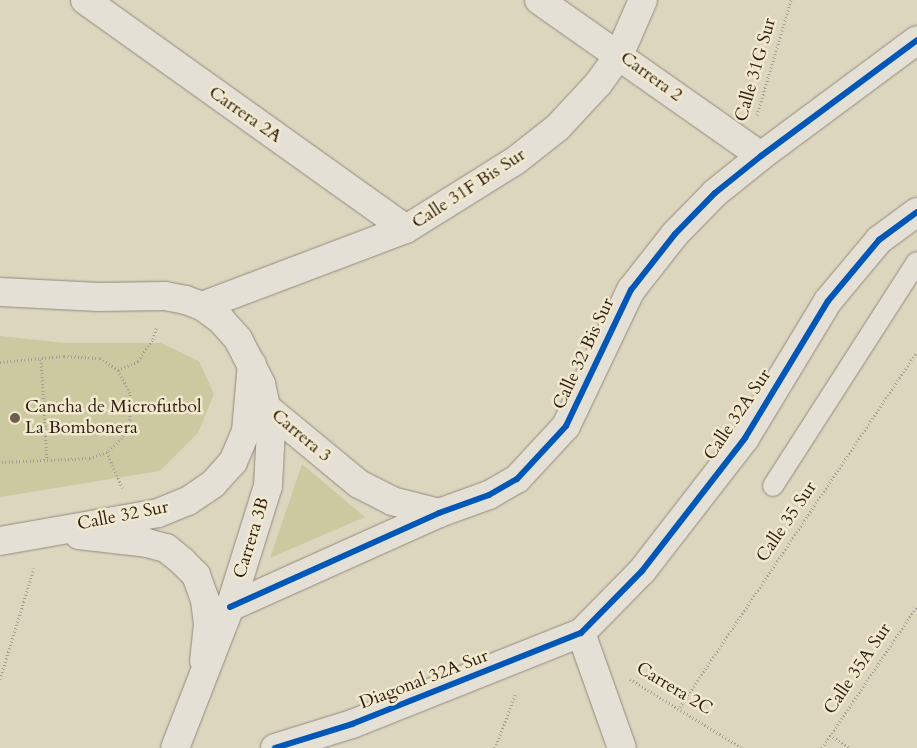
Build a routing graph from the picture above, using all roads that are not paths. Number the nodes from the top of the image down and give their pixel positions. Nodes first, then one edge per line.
1 (85, 0) edge
2 (539, 0) edge
3 (643, 0) edge
4 (917, 40) edge
5 (619, 55) junction
6 (755, 152) junction
7 (917, 212) edge
8 (406, 229) junction
9 (917, 262) edge
10 (0, 292) edge
11 (202, 306) junction
12 (252, 364) junction
13 (267, 408) junction
14 (773, 486) dead end
15 (439, 514) junction
16 (45, 531) junction
17 (0, 541) edge
18 (230, 606) junction
19 (585, 645) junction
20 (202, 676) junction
21 (175, 748) edge
22 (275, 748) edge
23 (622, 748) edge

1 - 8 street, Carrera 2A
2 - 5 street, Carrera 2
3 - 5 street, Calle 31F Bis Sur
4 - 6 street, Calle 32 Bis Sur
5 - 6 street, Carrera 2
5 - 8 street, Calle 31F Bis Sur
6 - 15 street, Calle 32 Bis Sur
7 - 19 street, Calle 32A Sur
8 - 11 street, Calle 31F Bis Sur
9 - 14 lane
10 - 11 street, Carrera 3
11 - 12 street, Carrera 3
12 - 13 street, Carrera 3
12 - 16 street, Calle 32 Sur
13 - 15 street, Carrera 3
13 - 18 street, Carrera 3B
15 - 18 street, Calle 32 Bis Sur
16 - 17 street, Calle 32 Sur
16 - 20 street, Calle 32 Sur
18 - 20 street, Carrera 3B
19 - 22 street, Diagonal 32A Sur
19 - 23 street
20 - 21 street, Carrera 3B

